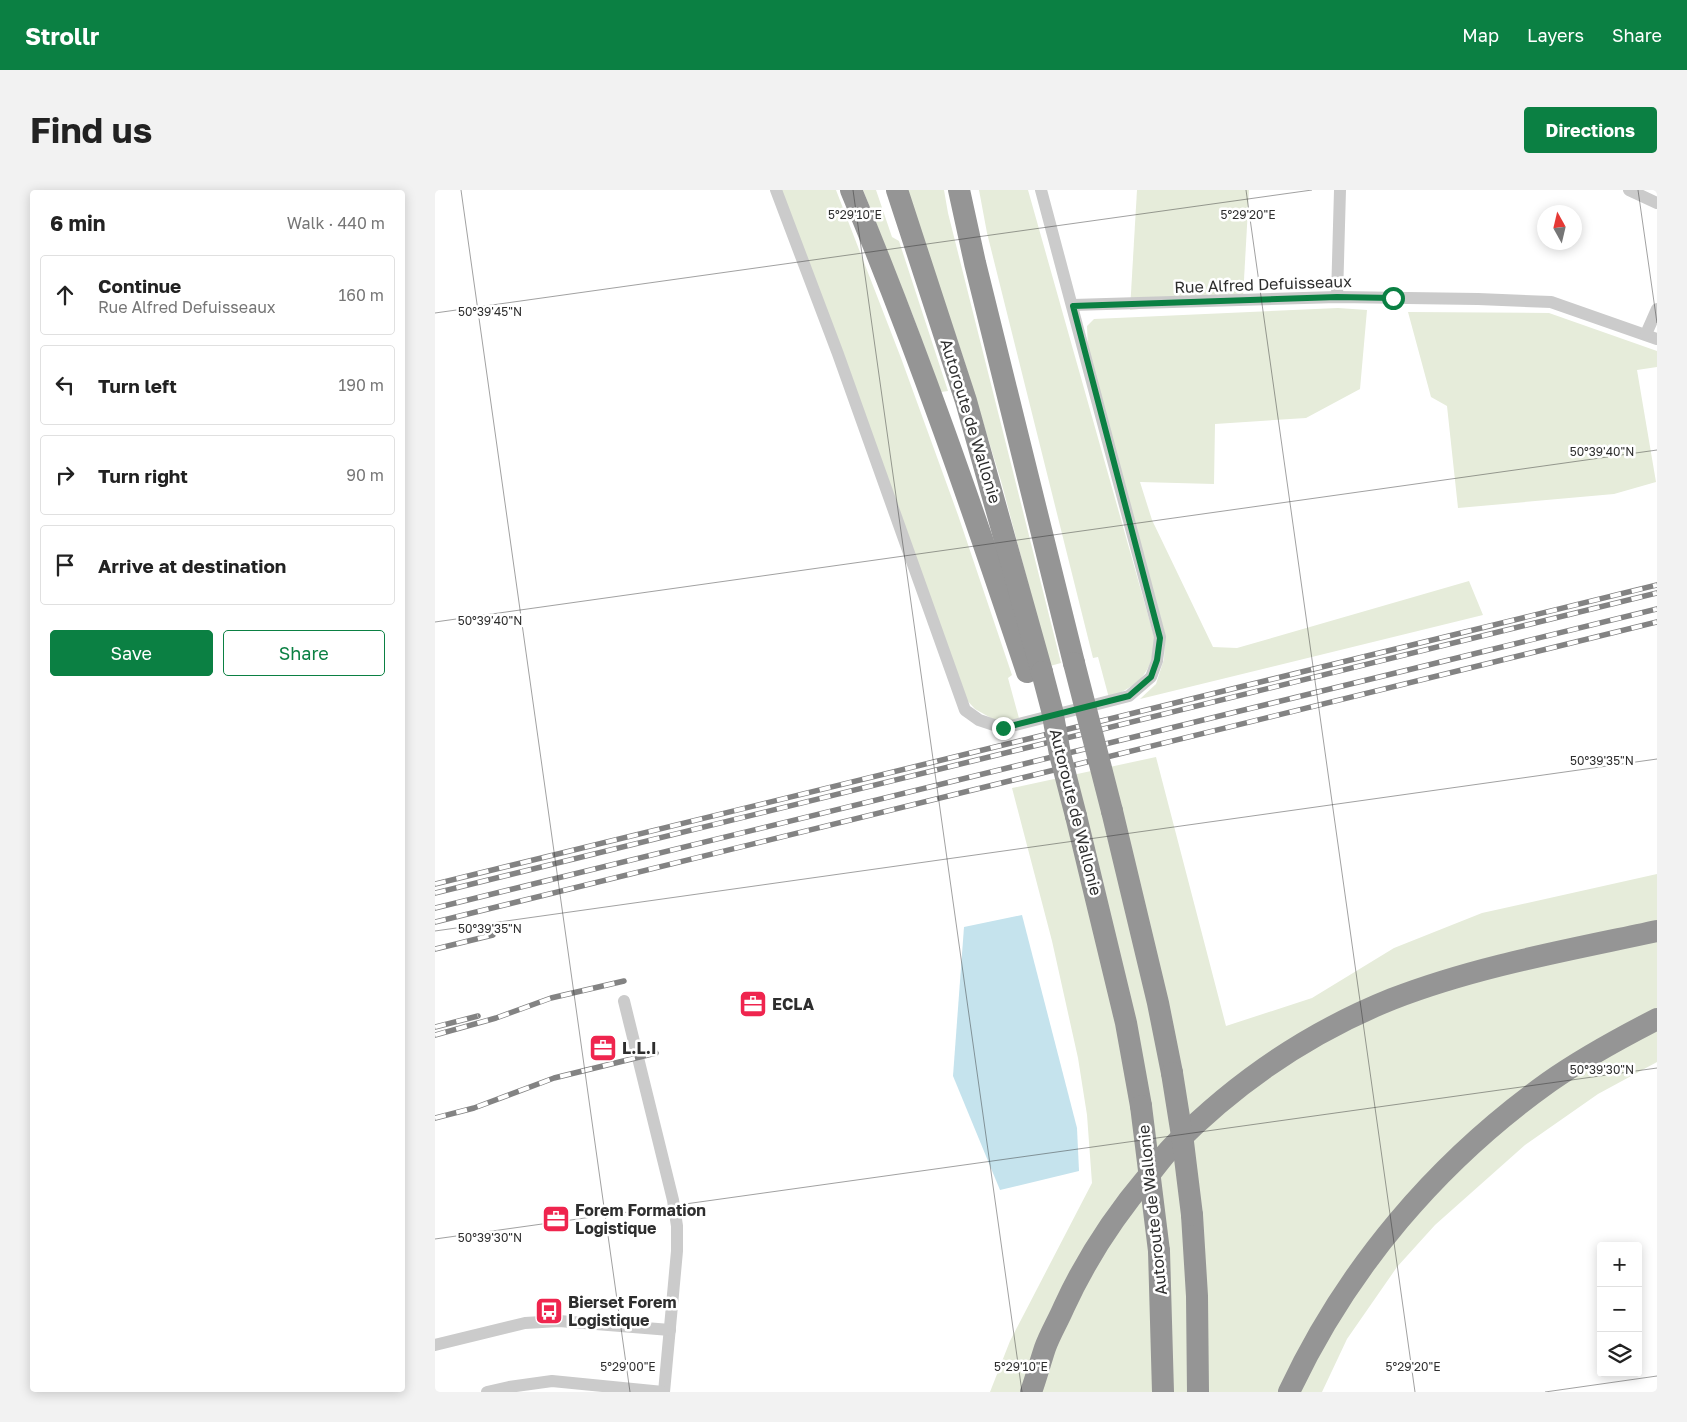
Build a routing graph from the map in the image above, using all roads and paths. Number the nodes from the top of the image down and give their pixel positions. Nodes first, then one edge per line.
1 (776, 190) edge
2 (851, 190) edge
3 (897, 190) edge
4 (959, 190) edge
5 (1041, 190) edge
6 (1340, 190) edge
7 (1629, 190) edge
8 (1657, 203) edge
9 (1337, 297) junction
10 (1073, 306) junction
11 (1657, 309) edge
12 (1651, 336) edge
13 (1035, 672) junction
14 (1657, 931) edge
15 (624, 1001) dead end
16 (1657, 1019) edge
17 (670, 1330) junction
18 (435, 1345) edge
19 (487, 1392) edge
20 (663, 1392) edge
21 (1031, 1392) edge
22 (1163, 1392) edge
23 (1198, 1392) edge
24 (1289, 1392) edge

1 - 10 street
2 - 13 highway
3 - 13 highway, Autoroute de Wallonie
4 - 23 highway, bridge
5 - 10 street
6 - 9 street
7 - 8 street
9 - 10 street, Rue Alfred Defuisseaux
9 - 12 street, Rue Alfred Defuisseaux
11 - 12 street
13 - 22 highway, Autoroute de Wallonie, bridge
14 - 21 highway
15 - 17 street
16 - 24 highway
17 - 18 street
17 - 20 street
19 - 20 street

